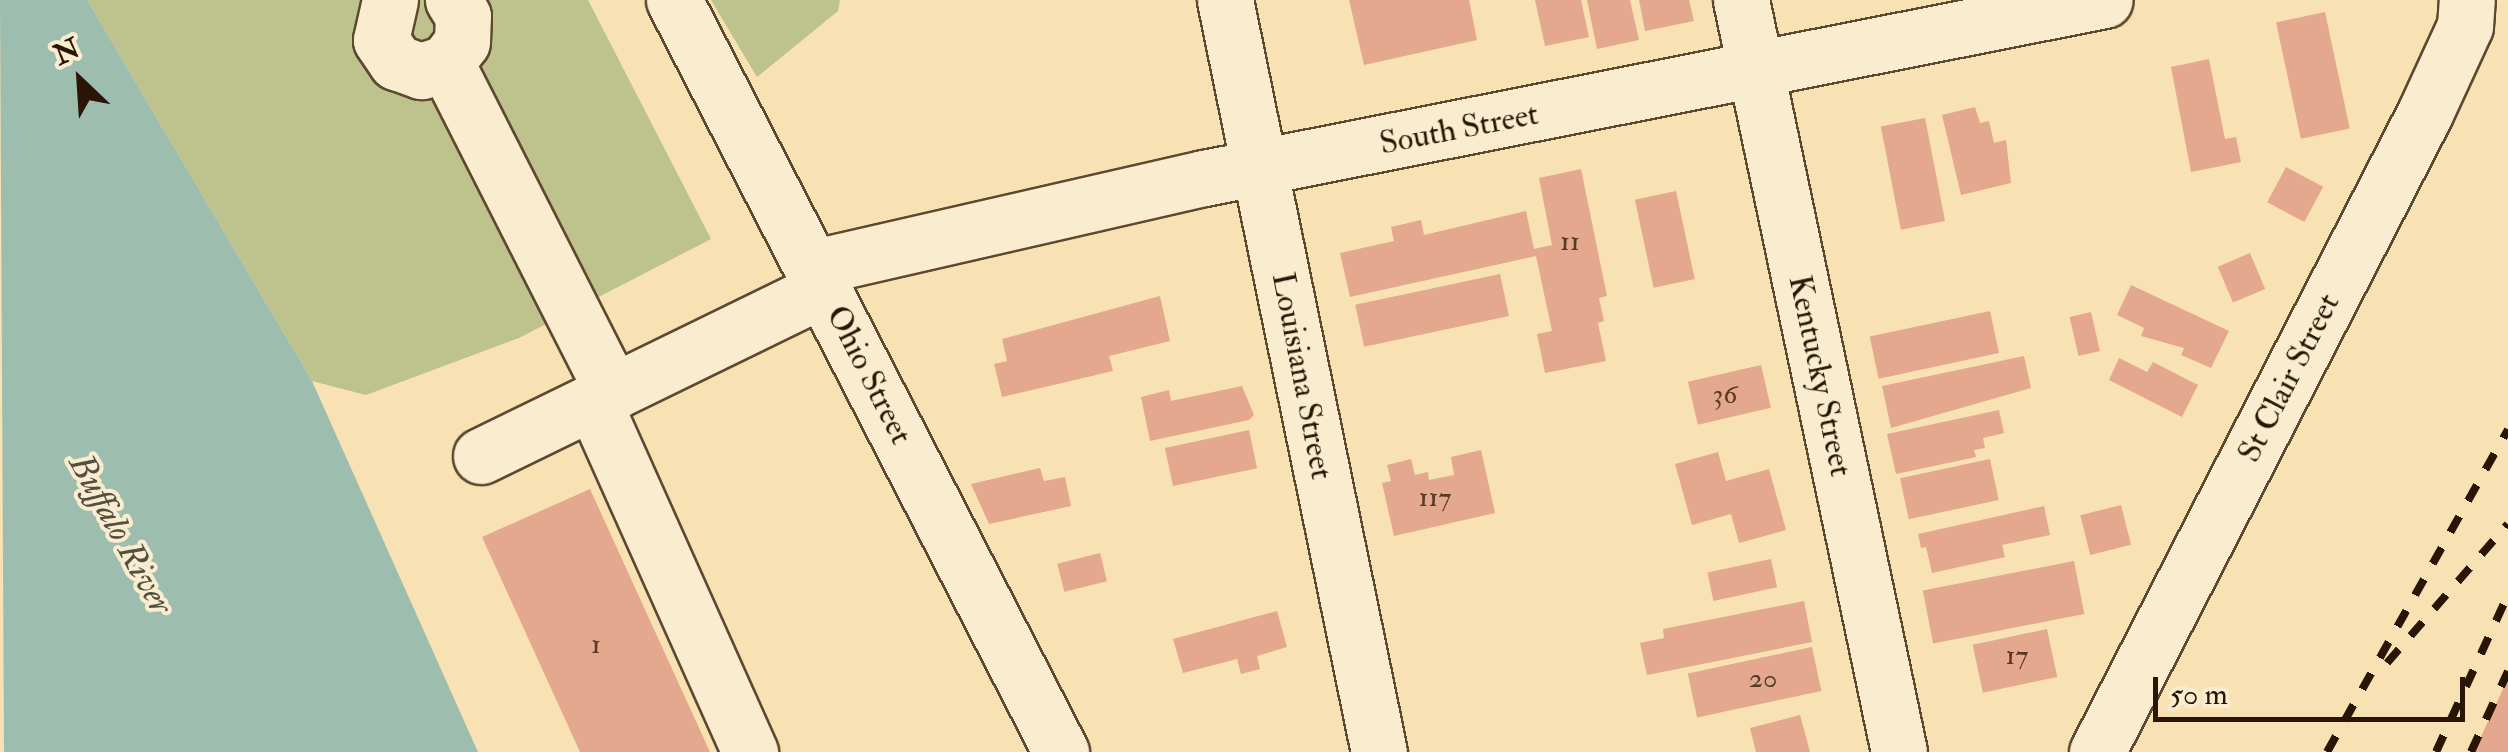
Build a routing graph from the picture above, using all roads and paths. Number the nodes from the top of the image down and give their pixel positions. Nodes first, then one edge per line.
1 (390, 0) edge
2 (453, 0) edge
3 (674, 0) edge
4 (1225, 0) edge
5 (1740, 0) edge
6 (2105, 0) edge
7 (2467, 0) edge
8 (446, 63) junction
9 (1755, 73) junction
10 (1260, 168) junction
11 (820, 277) junction
12 (603, 396) junction
13 (481, 456) dead end
14 (750, 752) edge
15 (1061, 752) edge
16 (1378, 752) edge
17 (1899, 752) edge
18 (2097, 752) edge

1 - 8 street
2 - 8 street
3 - 11 street, Ohio Street
4 - 10 street, Louisiana Street
5 - 9 street, Kentucky Street
6 - 9 street, South Street
7 - 18 street, St Clair Street
8 - 12 street
9 - 10 street, South Street
9 - 17 street, Kentucky Street
10 - 11 street, South Street
10 - 16 street, Louisiana Street
11 - 12 street, South Street
11 - 15 street, Ohio Street
12 - 13 street, South Street
12 - 14 street

